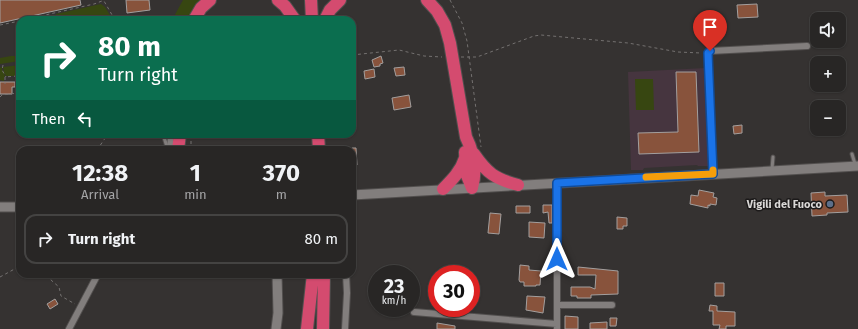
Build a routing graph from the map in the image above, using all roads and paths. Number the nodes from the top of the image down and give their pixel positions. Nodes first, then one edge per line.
1 (96, 0) edge
2 (210, 0) edge
3 (278, 0) edge
4 (303, 0) edge
5 (311, 0) edge
6 (340, 0) edge
7 (427, 0) edge
8 (450, 0) edge
9 (104, 1) edge
10 (97, 2) junction
11 (39, 16) edge
12 (113, 16) edge
13 (197, 16) edge
14 (292, 16) edge
15 (304, 16) edge
16 (312, 16) edge
17 (327, 16) edge
18 (16, 22) edge
19 (0, 25) edge
20 (807, 46) dead end
21 (708, 53) junction
22 (356, 55) edge
23 (447, 57) dead end
24 (459, 57) dead end
25 (469, 58) junction
26 (3, 65) dead end
27 (6, 77) junction
28 (16, 77) edge
29 (5, 84) dead end
30 (16, 93) edge
31 (0, 97) edge
32 (473, 151) junction
33 (852, 154) dead end
34 (773, 157) dead end
35 (857, 166) edge
36 (771, 171) junction
37 (713, 174) junction
38 (557, 183) junction
39 (518, 185) junction
40 (472, 188) junction
41 (443, 189) junction
42 (356, 195) edge
43 (0, 207) edge
44 (16, 207) edge
45 (16, 268) edge
46 (0, 277) edge
47 (50, 278) edge
48 (96, 278) edge
49 (277, 278) edge
50 (313, 278) edge
51 (324, 278) edge
52 (346, 278) edge
53 (557, 305) junction
54 (612, 305) dead end
55 (81, 307) junction
56 (420, 313) edge
57 (557, 326) edge
58 (69, 329) edge
59 (276, 329) edge
60 (307, 329) edge
61 (323, 329) edge
62 (345, 329) edge

1 - 10 path
2 - 13 highway
3 - 14 highway
4 - 15 highway
5 - 16 highway
6 - 17 highway
7 - 32 highway
8 - 25 path
9 - 10 path
9 - 12 path
10 - 11 path
18 - 19 path
20 - 21 street
21 - 25 path
21 - 37 street
22 - 23 path
24 - 25 path
25 - 32 path
26 - 27 path
27 - 28 path
27 - 29 path
30 - 31 path
32 - 39 highway
32 - 40 highway
32 - 41 highway
33 - 35 lane
34 - 36 lane
35 - 36 main road
36 - 37 main road
37 - 38 main road
38 - 39 main road
38 - 53 street
39 - 40 main road
40 - 41 main road
41 - 42 main road
43 - 44 main road
45 - 46 path
47 - 55 path
48 - 55 street
49 - 59 main road
50 - 60 highway
51 - 61 highway
52 - 62 street
53 - 54 street
53 - 57 street
55 - 58 street
56 - 57 street

